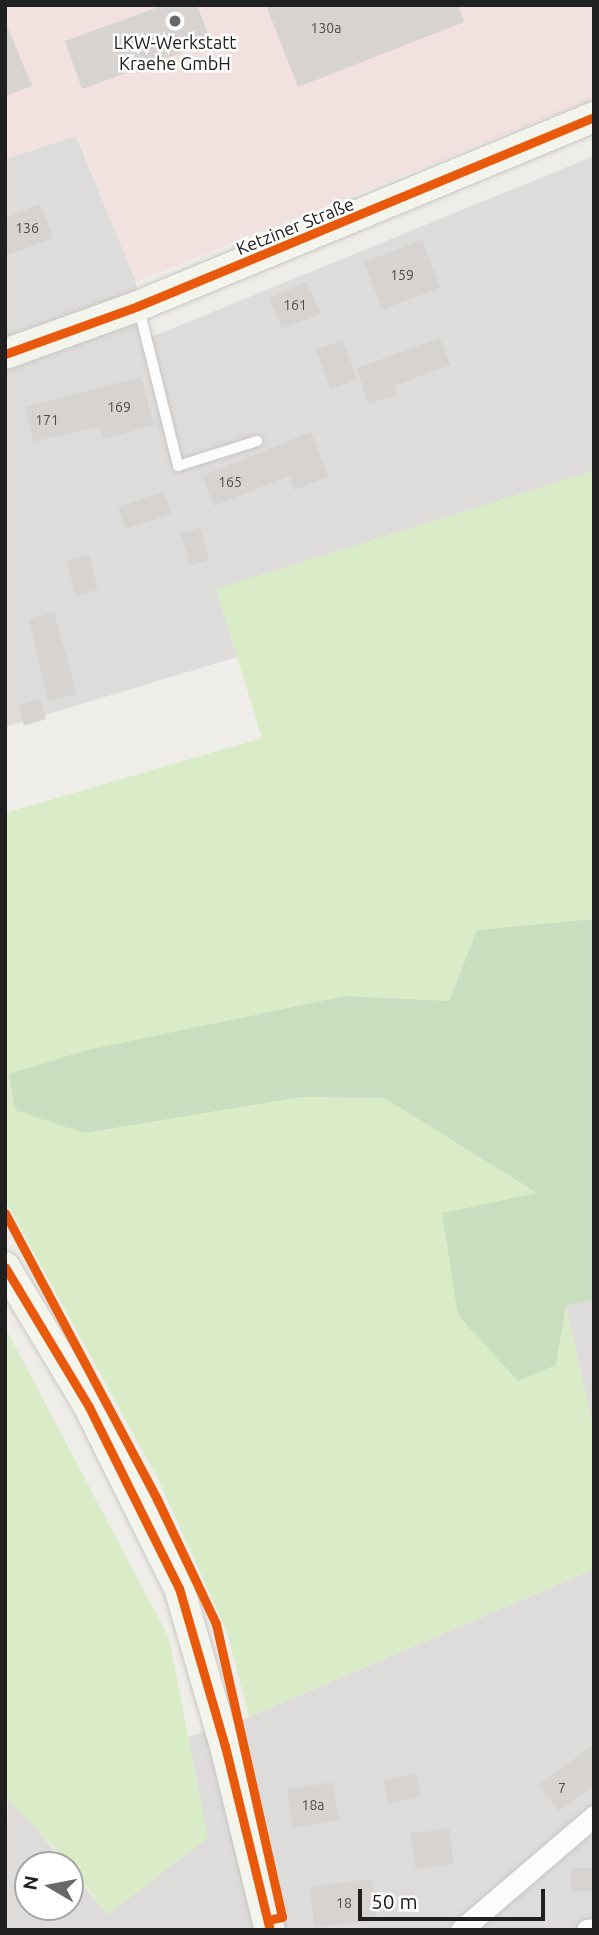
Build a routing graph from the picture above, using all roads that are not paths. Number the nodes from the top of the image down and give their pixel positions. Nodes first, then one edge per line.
1 (594, 117) edge
2 (138, 306) junction
3 (5, 354) edge
4 (257, 441) dead end
5 (5, 1267) edge
6 (594, 1816) edge
7 (594, 1929) edge
8 (270, 1930) edge
9 (461, 1930) edge
10 (587, 1930) edge

1 - 2 street, Ketziner Straße
2 - 3 street, Ketziner Straße
2 - 4 lane
5 - 8 street
6 - 9 street
7 - 10 street

